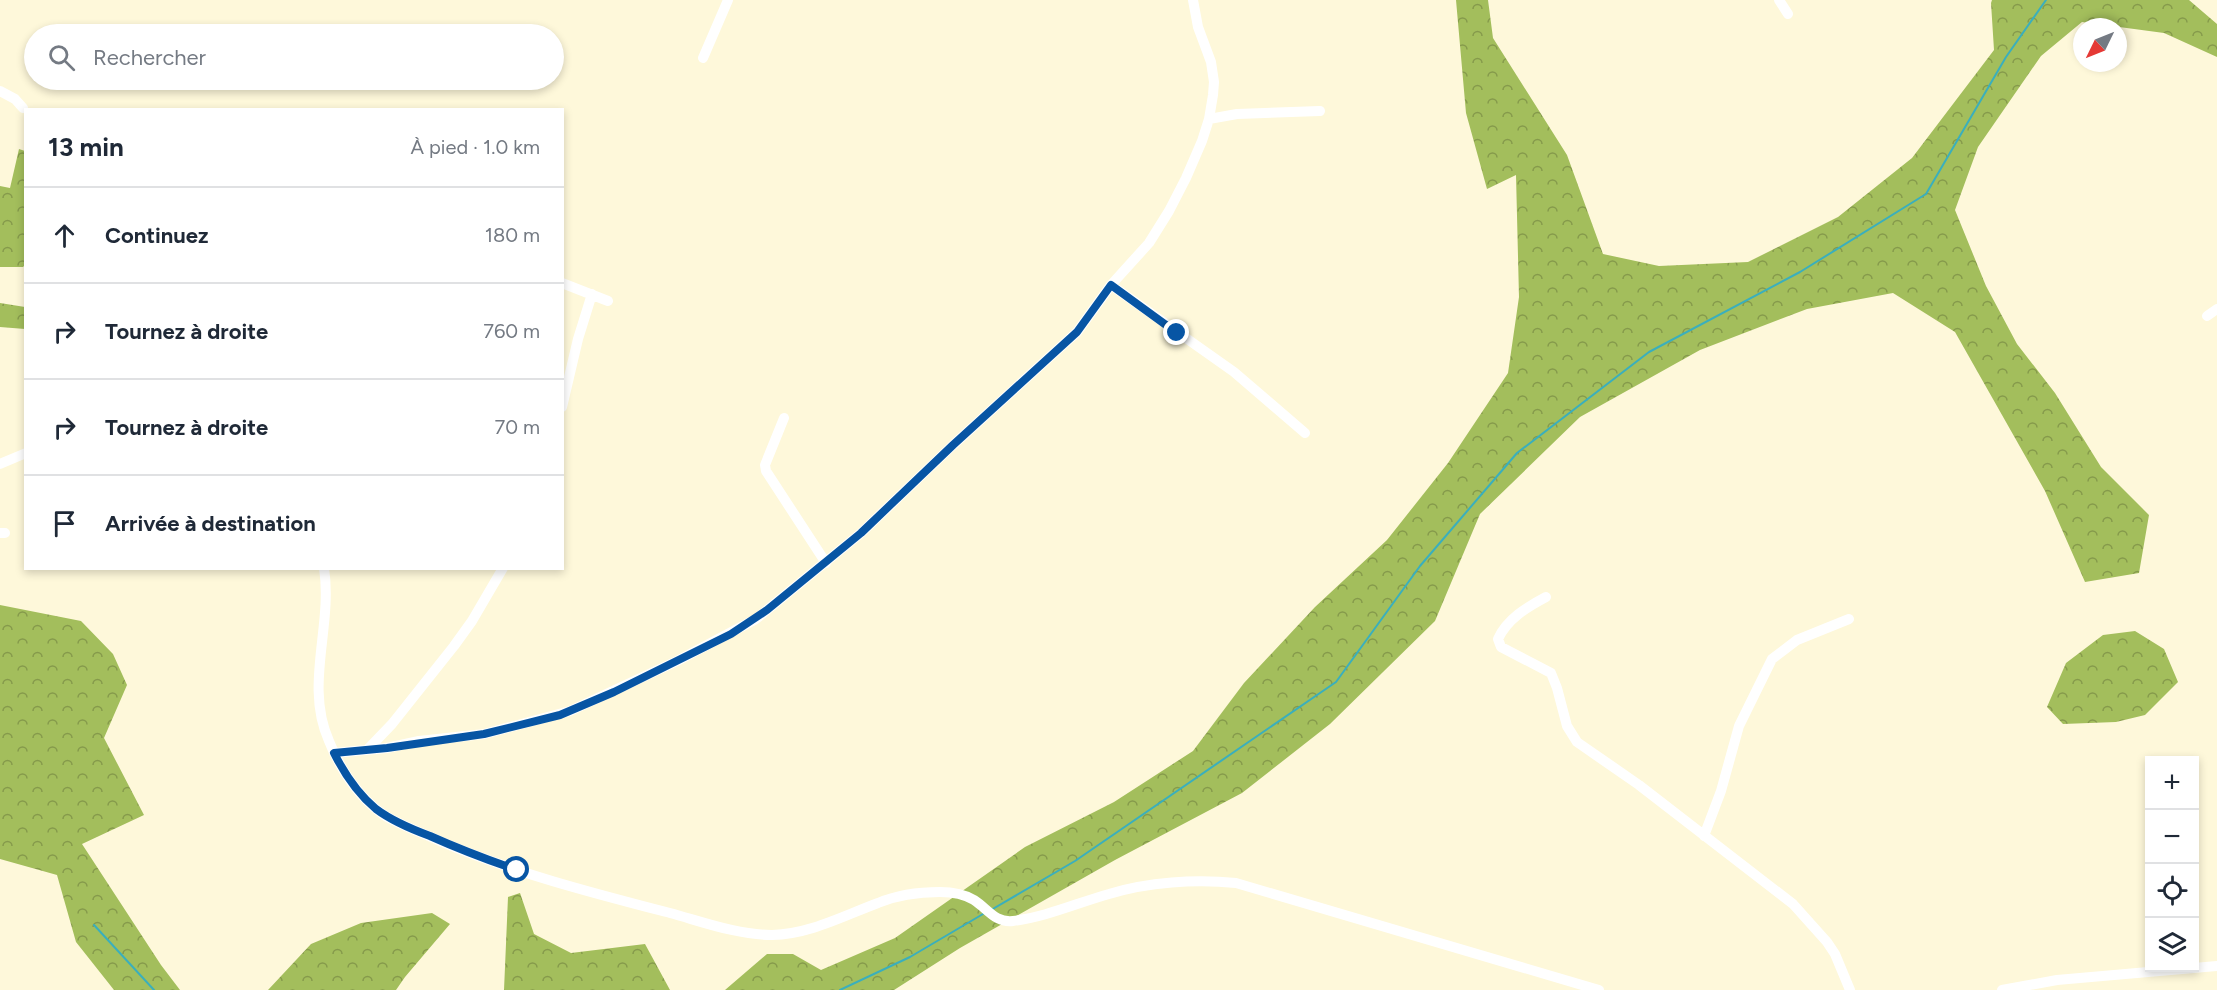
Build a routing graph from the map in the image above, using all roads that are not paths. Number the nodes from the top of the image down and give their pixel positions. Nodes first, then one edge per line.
1 (728, 0) edge
2 (1193, 0) edge
3 (1779, 0) edge
4 (1788, 14) dead end
5 (703, 58) dead end
6 (0, 91) edge
7 (23, 108) dead end
8 (1320, 111) dead end
9 (1209, 119) junction
10 (564, 284) edge
11 (1111, 285) junction
12 (592, 294) junction
13 (608, 302) dead end
14 (2217, 309) edge
15 (2207, 316) dead end
16 (564, 398) edge
17 (784, 418) dead end
18 (1305, 433) dead end
19 (24, 454) edge
20 (0, 464) edge
21 (826, 563) junction
22 (324, 570) edge
23 (502, 570) edge
24 (1546, 597) dead end
25 (1849, 619) dead end
26 (368, 749) junction
27 (334, 753) junction
28 (1704, 836) junction
29 (2217, 966) edge
30 (2016, 988) edge
31 (1599, 990) edge
32 (1850, 990) edge
33 (2002, 990) edge

1 - 5 street
2 - 9 street
3 - 4 street
6 - 7 street
8 - 9 street
9 - 11 street
10 - 12 street
11 - 18 street
11 - 21 street
12 - 13 street
12 - 16 street
14 - 15 street
17 - 21 street
19 - 20 street
21 - 26 street
22 - 27 street
23 - 26 street
24 - 28 street
25 - 28 street
26 - 27 street
27 - 31 street
28 - 32 street
29 - 30 street
30 - 33 street

